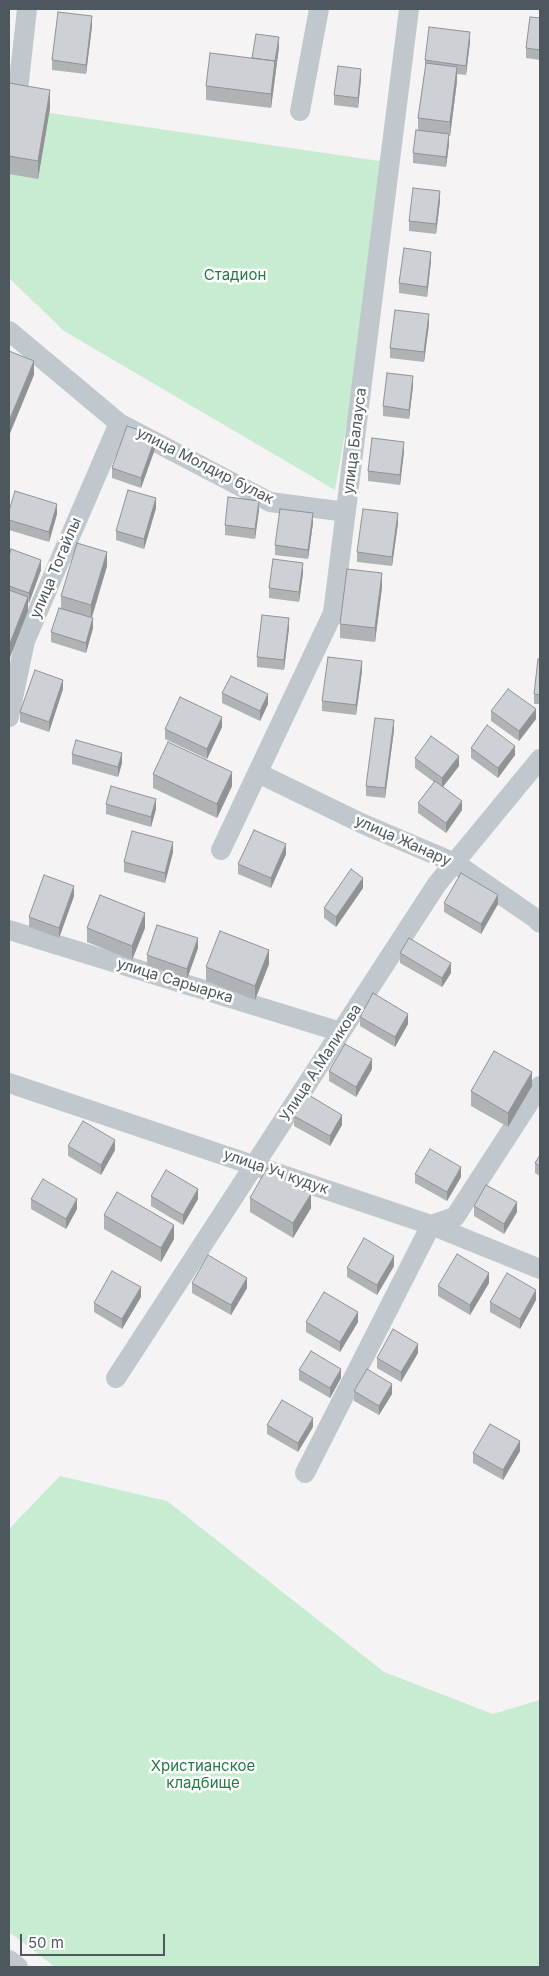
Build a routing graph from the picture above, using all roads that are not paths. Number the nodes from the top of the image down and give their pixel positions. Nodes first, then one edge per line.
1 (27, 9) edge
2 (319, 9) edge
3 (409, 9) edge
4 (18, 90) edge
5 (300, 111) dead end
6 (9, 332) edge
7 (119, 423) junction
8 (346, 512) junction
9 (9, 717) edge
10 (540, 759) edge
11 (258, 773) junction
12 (221, 850) dead end
13 (455, 862) junction
14 (540, 923) edge
15 (9, 930) edge
16 (341, 1032) junction
17 (9, 1082) edge
18 (540, 1086) edge
19 (254, 1165) junction
20 (431, 1225) junction
21 (540, 1269) edge
22 (116, 1378) dead end
23 (305, 1473) dead end
24 (9, 1960) edge
25 (18, 1967) edge

1 - 4 street
2 - 5 street
3 - 8 street, улица Балауса
6 - 7 street, улица Молдир булак
7 - 8 street, улица Молдир булак
7 - 9 street, улица Тогайлы
8 - 11 street, улица Балауса
10 - 13 street, Улица А.Маликова
11 - 12 street, улица Балауса
11 - 13 street, улица Жанару
13 - 14 street, улица Жанару
13 - 16 street, Улица А.Маликова
15 - 16 street, улица Сарыарка
16 - 19 street, Улица А.Маликова
17 - 19 street, улица Уч кудук
18 - 20 street
19 - 20 street, улица Уч кудук
19 - 22 street, Улица А.Маликова
20 - 21 street, улица Уч кудук
20 - 23 street
24 - 25 street

